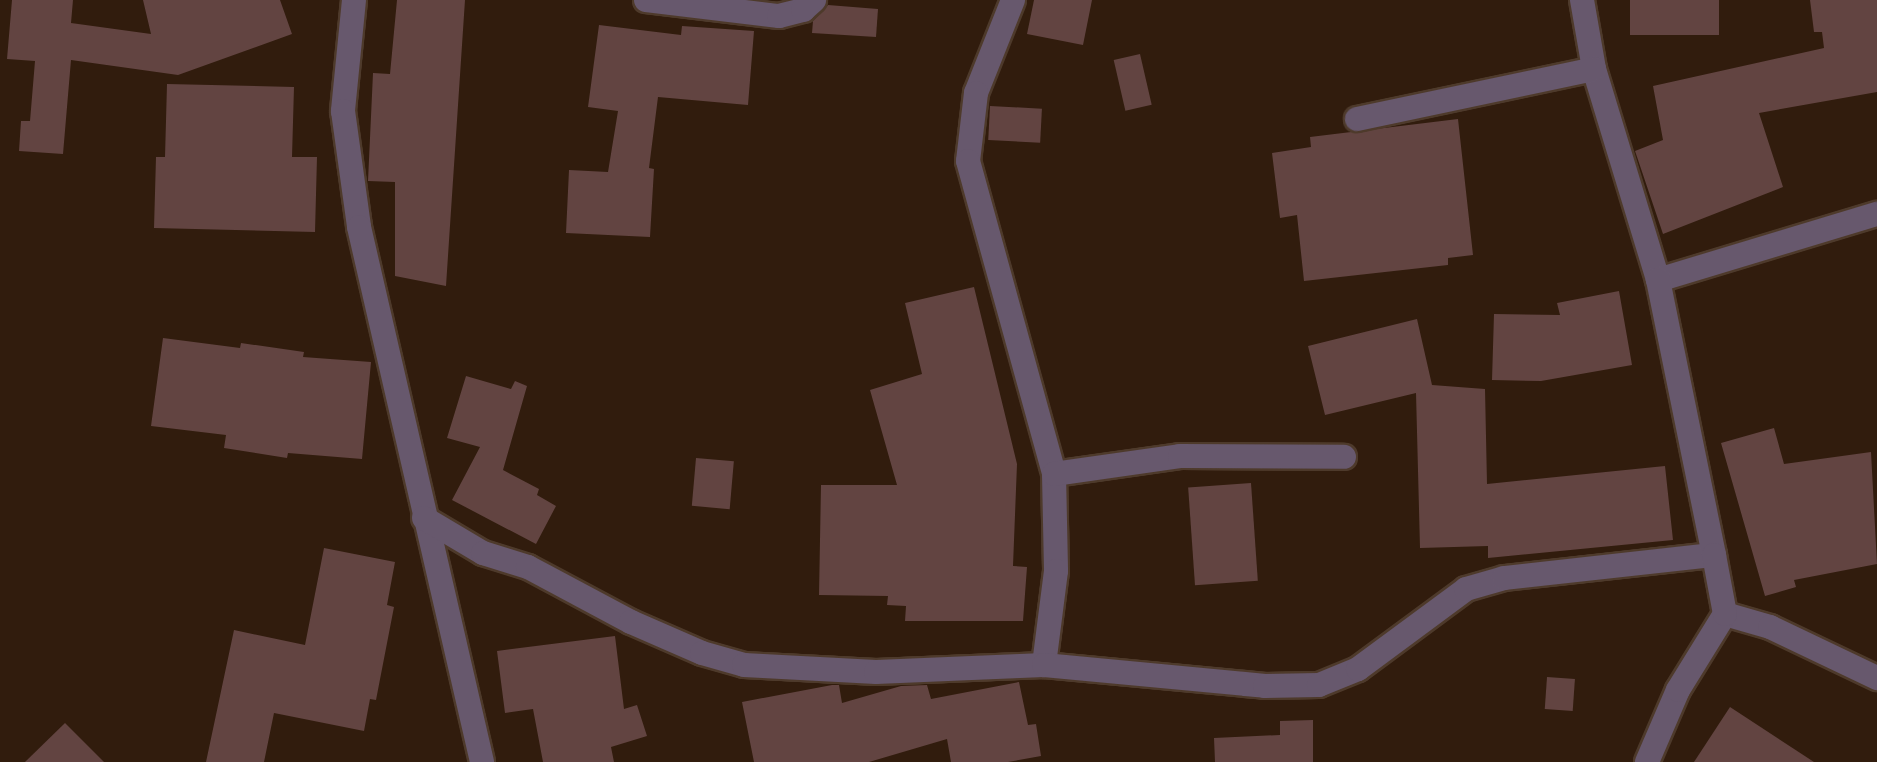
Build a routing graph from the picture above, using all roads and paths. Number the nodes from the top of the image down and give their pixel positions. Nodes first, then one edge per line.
1 (354, 0) edge
2 (646, 0) edge
3 (814, 0) edge
4 (1013, 0) edge
5 (1582, 0) edge
6 (1594, 69) junction
7 (1357, 119) dead end
8 (1877, 214) edge
9 (1658, 280) junction
10 (1344, 457) dead end
11 (1054, 474) junction
12 (424, 518) junction
13 (1714, 555) junction
14 (1725, 614) junction
15 (1044, 665) junction
16 (1877, 678) edge
17 (482, 762) edge
18 (1647, 762) edge

1 - 12 street
2 - 3 street
4 - 11 street
5 - 6 street
6 - 7 street
6 - 9 street
8 - 9 street
9 - 13 street
10 - 11 street
11 - 15 street
12 - 15 street
12 - 17 street
13 - 14 street
13 - 15 street
14 - 16 street
14 - 18 street

